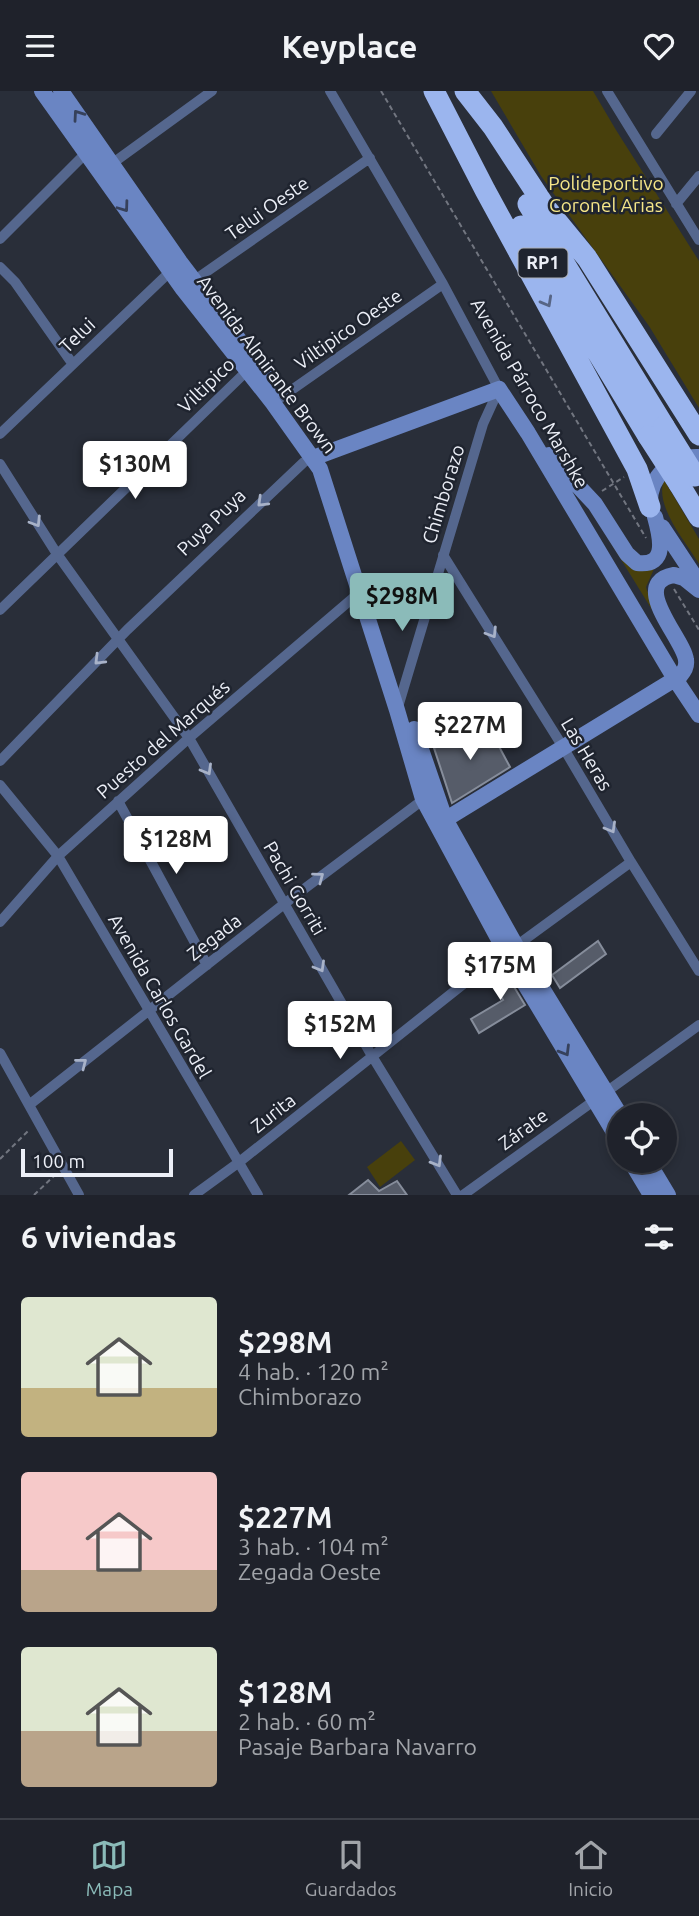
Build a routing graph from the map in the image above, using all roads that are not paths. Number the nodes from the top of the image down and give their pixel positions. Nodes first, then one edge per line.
1 (42, 91) edge
2 (61, 91) edge
3 (212, 91) edge
4 (330, 91) edge
5 (435, 91) edge
6 (463, 91) edge
7 (607, 91) edge
8 (691, 91) edge
9 (656, 134) dead end
10 (91, 148) junction
11 (370, 158) junction
12 (106, 168) junction
13 (699, 176) edge
14 (699, 185) edge
15 (678, 206) junction
16 (0, 239) edge
17 (699, 240) edge
18 (175, 266) junction
19 (0, 267) edge
20 (189, 284) junction
21 (443, 284) junction
22 (72, 363) junction
23 (252, 365) junction
24 (499, 390) junction
25 (278, 400) junction
26 (656, 431) junction
27 (528, 433) junction
28 (0, 435) edge
29 (699, 435) edge
30 (318, 456) junction
31 (0, 464) edge
32 (693, 475) edge
33 (652, 512) junction
34 (699, 517) edge
35 (57, 554) junction
36 (443, 555) junction
37 (699, 583) edge
38 (363, 590) junction
39 (699, 590) edge
40 (0, 610) edge
41 (118, 641) junction
42 (675, 679) junction
43 (402, 692) junction
44 (397, 710) junction
45 (699, 715) edge
46 (189, 738) junction
47 (564, 747) junction
48 (0, 761) edge
49 (0, 785) edge
50 (428, 795) junction
51 (118, 801) junction
52 (440, 822) junction
53 (58, 856) junction
54 (631, 862) junction
55 (284, 904) junction
56 (0, 922) edge
57 (511, 949) junction
58 (207, 965) junction
59 (699, 971) edge
60 (148, 1011) junction
61 (699, 1025) edge
62 (0, 1053) edge
63 (372, 1056) junction
64 (599, 1095) junction
65 (607, 1103) edge
66 (29, 1105) junction
67 (607, 1113) edge
68 (238, 1163) junction
69 (638, 1173) edge
70 (655, 1173) edge
71 (79, 1195) edge
72 (194, 1195) edge
73 (258, 1195) edge
74 (460, 1195) edge
75 (651, 1195) edge
76 (668, 1195) edge

1 - 10 main road, Avenida Almirante Brown
10 -> 2 main road, Avenida Almirante Brown
3 - 12 street
4 - 11 street, Avenida Párroco Marshke
5 - 26 highway, RP1
5 -> 33 highway
6 - 26 highway, RP1
6 - 29 highway
7 - 15 street
8 - 9 street
10 - 12 main road, Avenida Almirante Brown
10 - 16 street
11 - 20 street, Telui Oeste
11 - 21 street, Avenida Párroco Marshke
12 - 18 main road, Avenida Almirante Brown
13 - 15 street
14 - 15 street
15 - 17 street
18 - 20 main road, Avenida Almirante Brown
18 - 22 street, Telui
19 - 22 street
20 - 23 main road, Avenida Almirante Brown
21 - 24 street, Avenida Párroco Marshke
21 - 25 street, Viltipico Oeste
22 - 28 street, Telui
23 - 25 main road, Avenida Almirante Brown
23 - 35 street, Viltipico
24 - 27 main road, Avenida Párroco Marshke
24 - 30 main road, Puya Puya
24 - 36 street, Chimborazo
25 - 30 main road, Avenida Almirante Brown
26 - 32 highway, RP1, bridge
27 - 33 main road
27 - 42 main road, Avenida Párroco Marshke
30 - 38 main road, Avenida Almirante Brown
30 -> 41 street, Puya Puya
31 -> 35 street, Pachi Gorriti
32 - 33 main road
32 - 34 highway, RP1
33 - 37 main road
35 - 40 street, Viltipico
35 - 41 street, Pachi Gorriti
36 - 43 street, Chimborazo
36 -> 47 street, Las Heras
38 - 43 main road, Avenida Almirante Brown
38 - 44 main road, Avenida Almirante Brown
38 - 46 street, Puesto del Marqués
39 - 42 main road
41 - 46 street, Pachi Gorriti
41 -> 48 street, Puya Puya
42 - 45 main road, Avenida Párroco Marshke
42 - 47 main road
43 - 44 street, Chimborazo
43 - 50 main road, Avenida Almirante Brown
44 - 50 main road, Avenida Almirante Brown
46 - 51 street, Puesto del Marqués
46 -> 55 street, Pachi Gorriti
47 - 52 main road
47 -> 54 street, Las Heras
49 - 53 street, Avenida Carlos Gardel
50 - 52 main road, Avenida Almirante Brown
55 -> 50 street, Zegada
51 - 53 street, Puesto del Marqués
51 - 58 street
52 - 57 main road, Avenida Almirante Brown
53 - 56 street, Puesto del Marqués
53 - 60 street, Avenida Carlos Gardel
54 - 57 street, Zurita
54 - 59 street, Las Heras
55 - 58 street, Zegada
55 -> 63 street, Pachi Gorriti
57 - 63 street, Zurita
57 - 64 main road, Avenida Almirante Brown
58 - 60 street, Zegada
66 -> 60 street, Zegada
60 - 68 street, Avenida Carlos Gardel
61 - 64 street, Zárate
62 - 66 street
63 - 68 street, Zurita
63 -> 74 street, Pachi Gorriti
64 - 65 main road, Avenida Almirante Brown
64 - 67 main road, Avenida Almirante Brown
64 - 74 street, Zárate
66 - 71 street
68 - 72 street, Zurita
68 - 73 street, Avenida Carlos Gardel
69 - 75 main road
70 - 76 main road

